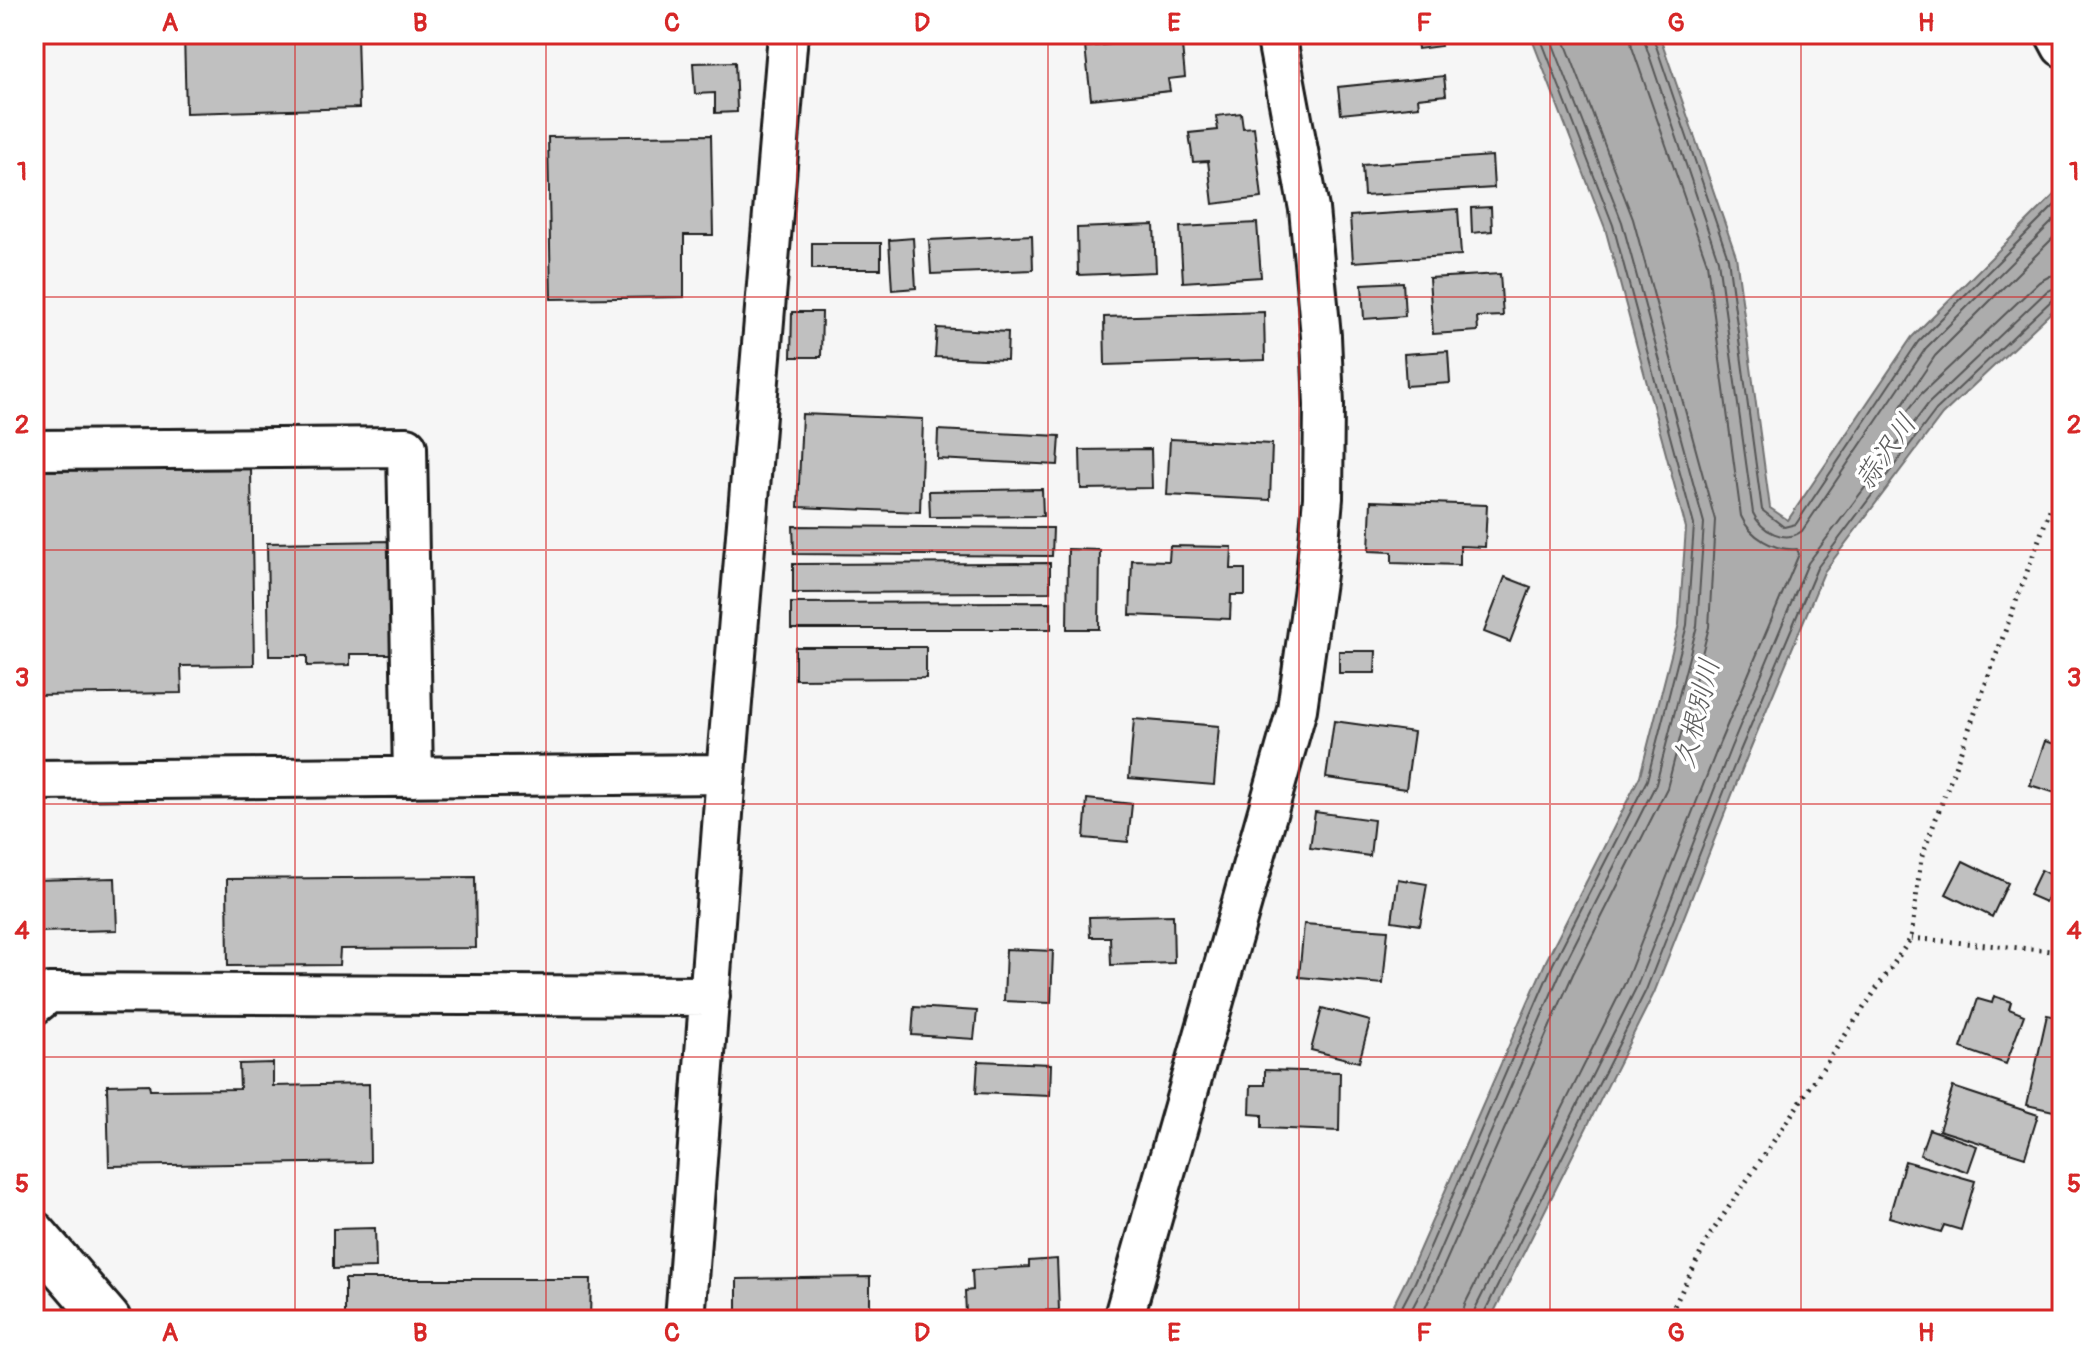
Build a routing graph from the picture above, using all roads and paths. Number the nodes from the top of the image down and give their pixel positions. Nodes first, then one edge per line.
1 (788, 34) edge
2 (1276, 34) edge
3 (2055, 34) edge
4 (2062, 47) edge
5 (34, 450) edge
6 (2062, 477) edge
7 (726, 774) junction
8 (413, 777) junction
9 (34, 780) edge
10 (1911, 938) junction
11 (2062, 952) edge
12 (710, 996) junction
13 (34, 1005) edge
14 (34, 1234) edge
15 (108, 1320) edge
16 (685, 1320) edge
17 (1123, 1320) edge
18 (1667, 1320) edge

1 - 7 street
2 - 17 street
3 - 4 street
5 - 8 street
6 - 10 path
7 - 8 street
7 - 12 street
8 - 9 street
10 - 11 path
10 - 18 path
12 - 13 street
12 - 16 street
14 - 15 highway

